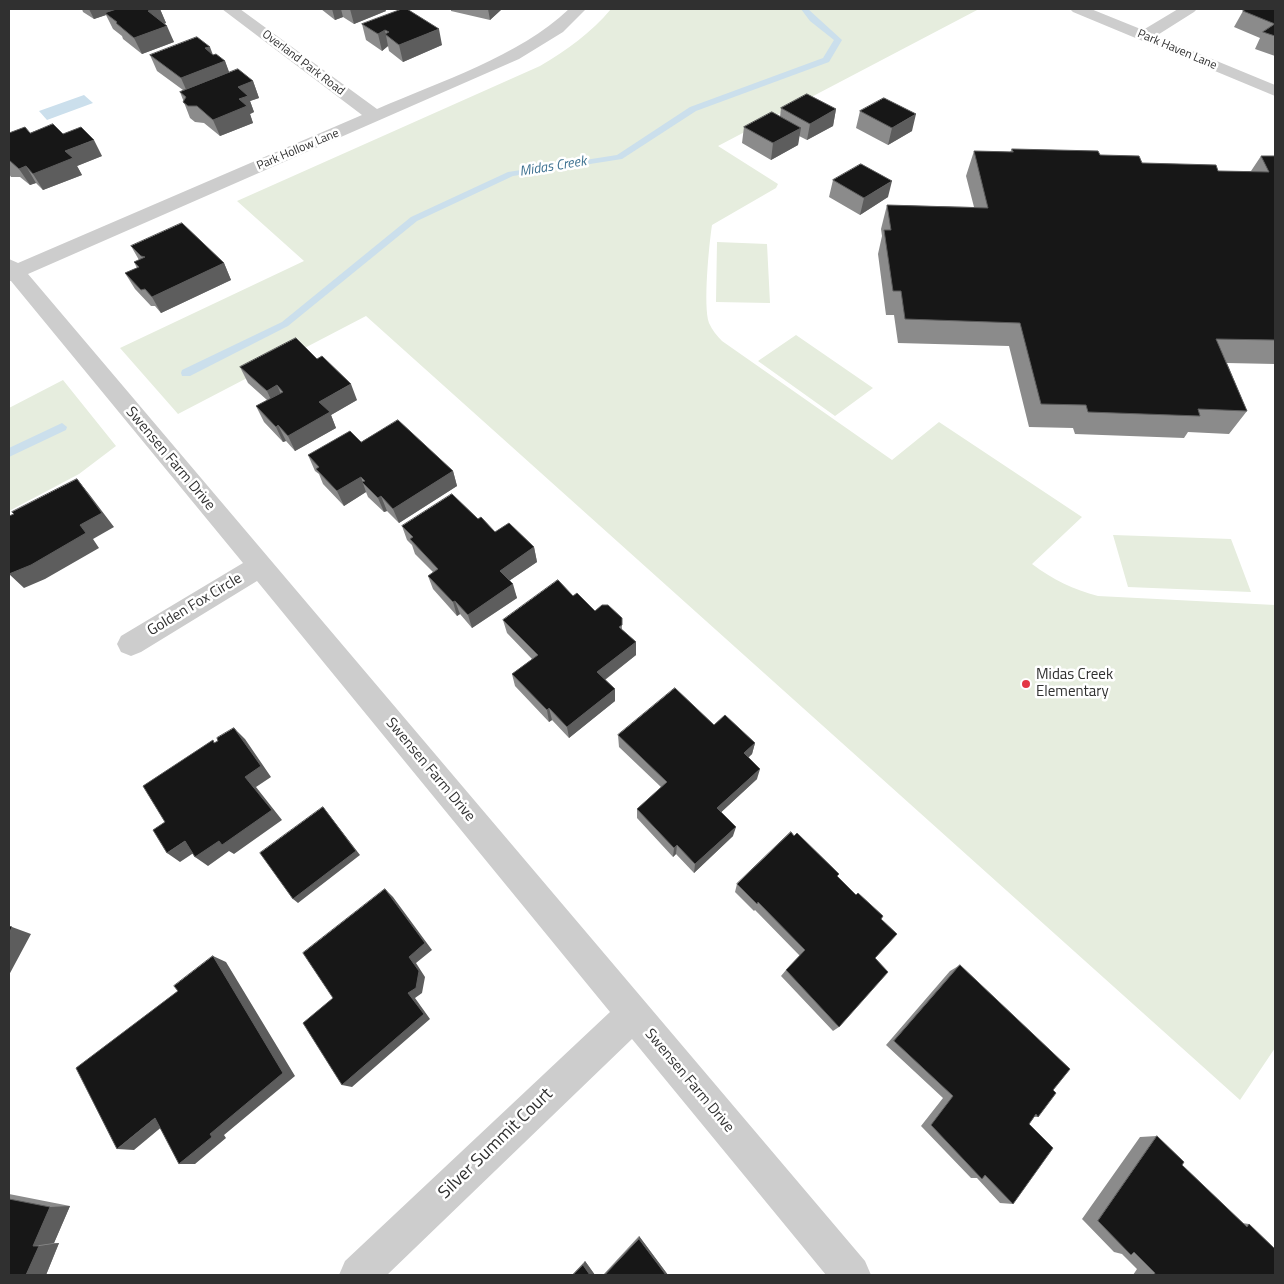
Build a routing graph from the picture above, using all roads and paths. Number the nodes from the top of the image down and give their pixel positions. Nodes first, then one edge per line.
1 (230, 9) edge
2 (578, 9) edge
3 (1078, 9) edge
4 (1189, 9) edge
5 (1144, 36) junction
6 (1275, 91) edge
7 (375, 116) junction
8 (11, 271) edge
9 (260, 566) junction
10 (131, 644) dead end
11 (633, 1014) junction
12 (359, 1275) edge
13 (851, 1275) edge

1 - 7 street, Overland Park Road
2 - 7 street, Park Hollow Lane
3 - 5 street, Park Haven Lane
4 - 5 street
5 - 6 street, Park Haven Lane
7 - 8 street, Park Hollow Lane
8 - 9 street, Swensen Farm Drive
9 - 10 street, Golden Fox Circle
9 - 11 street, Swensen Farm Drive
11 - 12 street, Silver Summit Court
11 - 13 street, Swensen Farm Drive

